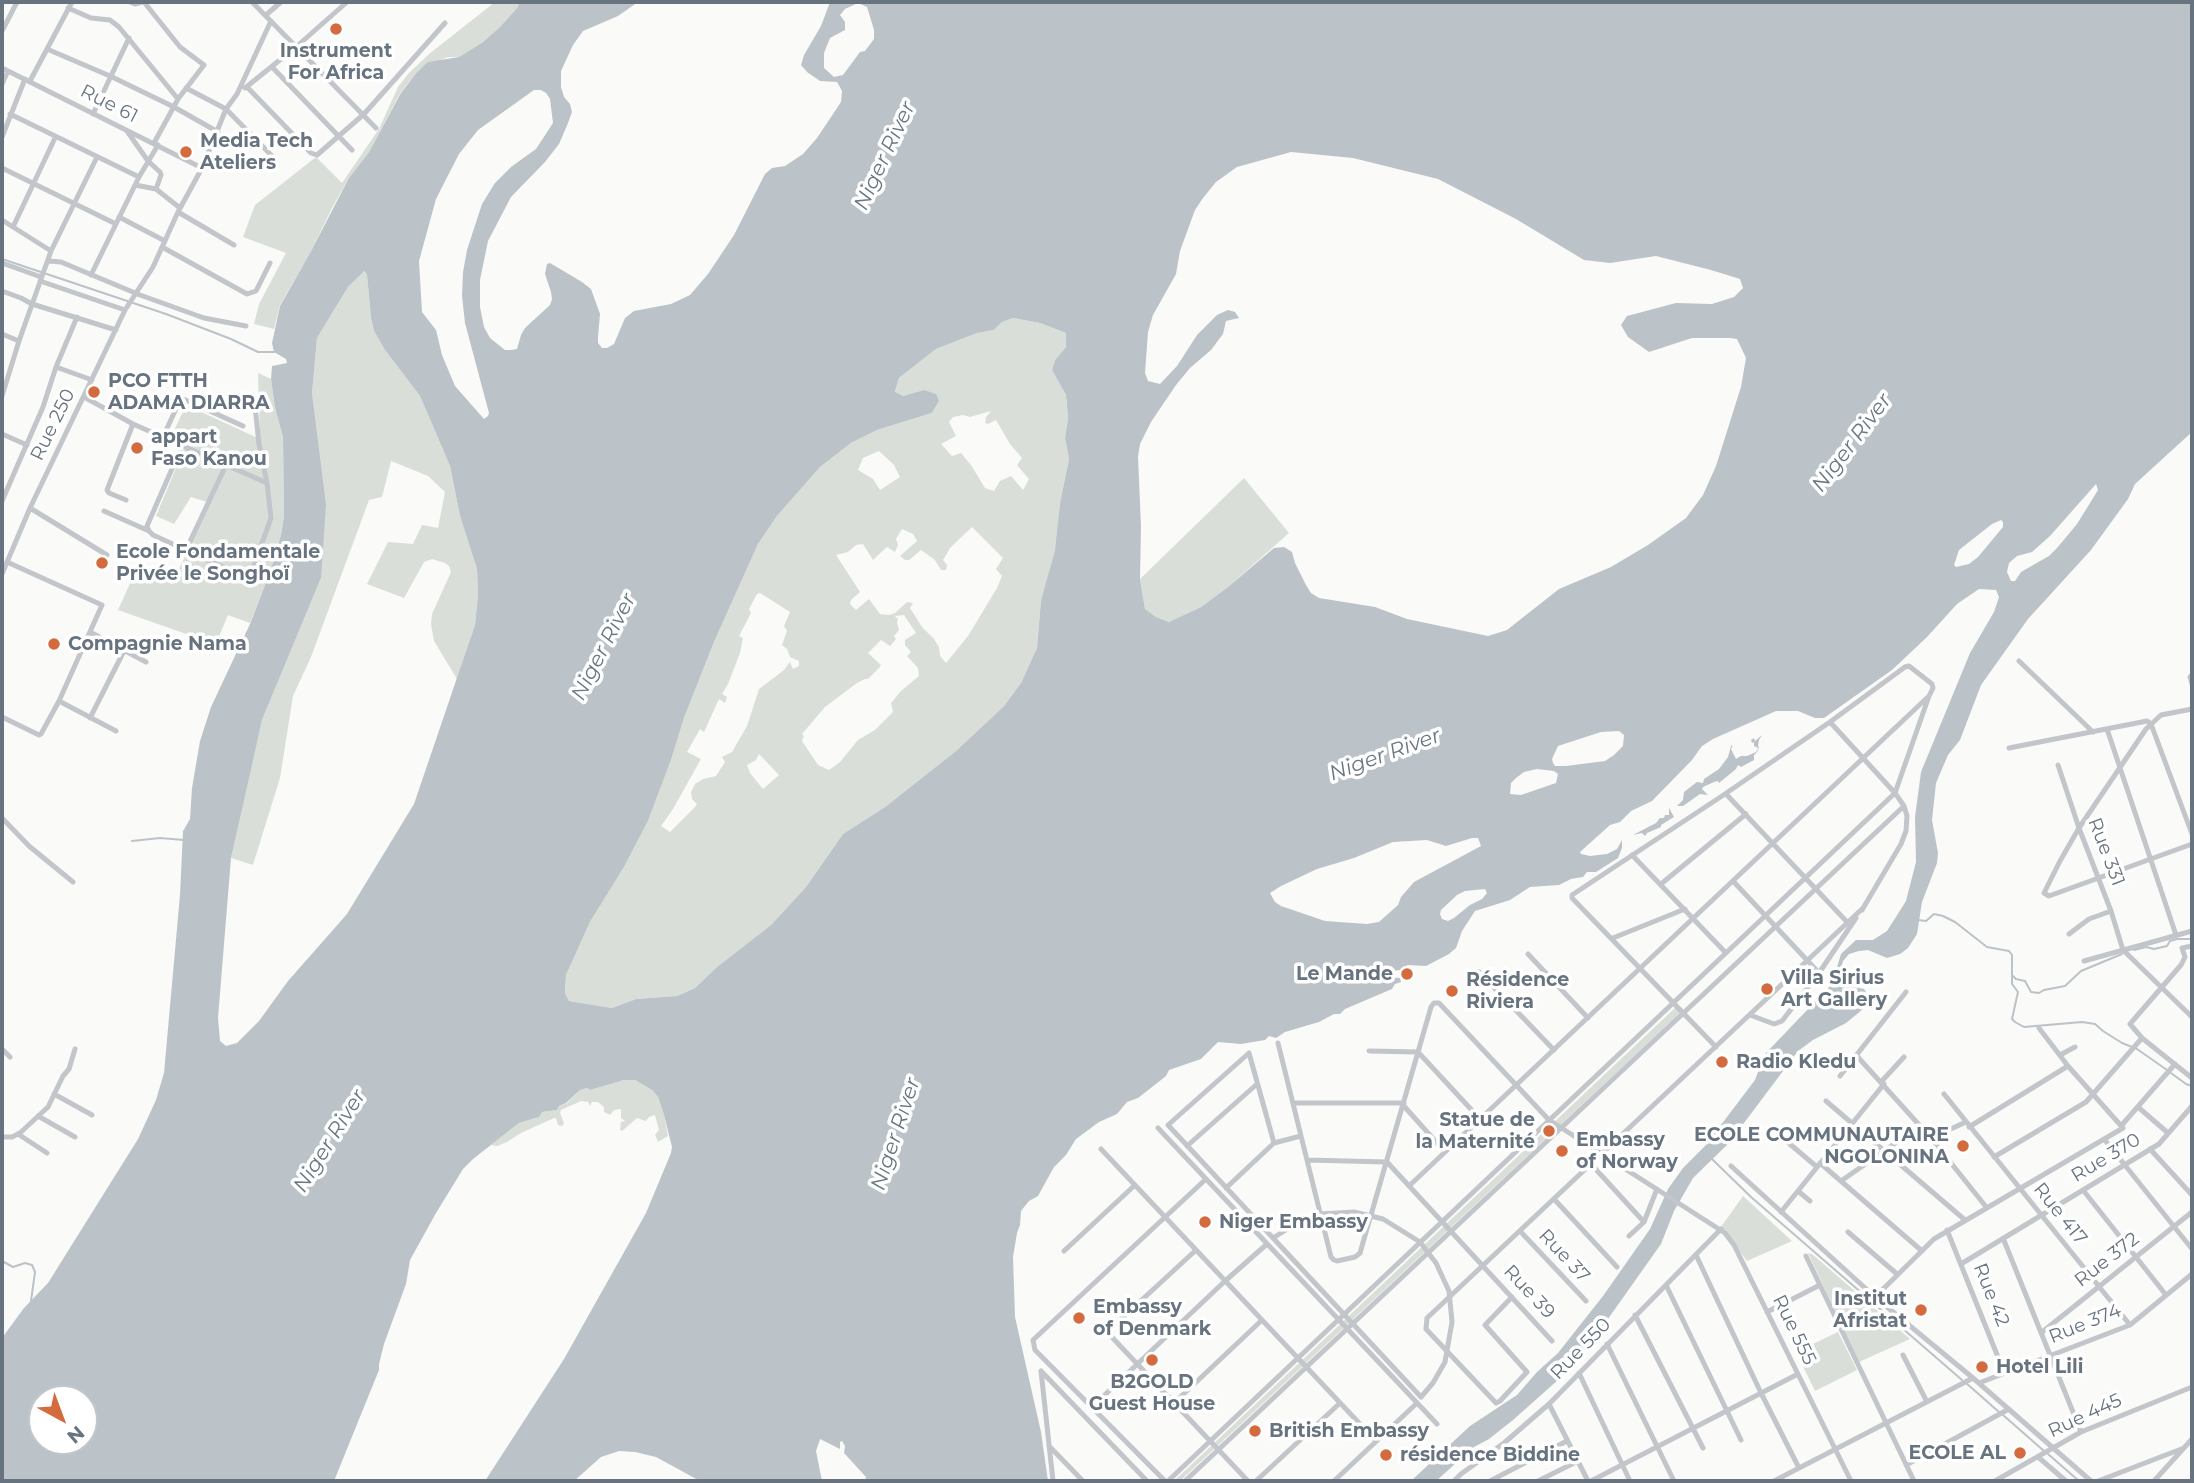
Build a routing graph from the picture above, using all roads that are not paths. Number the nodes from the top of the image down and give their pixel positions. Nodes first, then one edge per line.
1 (17, 2) edge
2 (130, 2) edge
3 (143, 2) edge
4 (252, 2) edge
5 (281, 2) edge
6 (347, 2) edge
7 (70, 5) edge
8 (2, 11) edge
9 (10, 15) junction
10 (266, 15) junction
11 (271, 21) junction
12 (445, 23) dead end
13 (2, 31) edge
14 (129, 38) junction
15 (296, 47) junction
16 (47, 49) junction
17 (272, 67) junction
18 (5, 69) edge
19 (110, 76) junction
20 (27, 80) junction
21 (2, 85) edge
22 (247, 87) junction
23 (186, 88) junction
24 (237, 94) junction
25 (178, 99) junction
26 (174, 107) junction
27 (226, 109) junction
28 (10, 114) junction
29 (93, 114) junction
30 (364, 114) junction
31 (376, 128) dead end
32 (127, 131) junction
33 (218, 132) junction
34 (339, 136) junction
35 (2, 137) edge
36 (55, 138) junction
37 (156, 144) junction
38 (352, 150) dead end
39 (97, 157) junction
40 (274, 158) dead end
41 (148, 161) junction
42 (2, 168) edge
43 (202, 168) junction
44 (139, 177) junction
45 (34, 183) junction
46 (135, 185) junction
47 (156, 188) junction
48 (75, 205) junction
49 (179, 210) junction
50 (119, 216) junction
51 (2, 220) edge
52 (116, 224) junction
53 (13, 227) junction
54 (164, 244) junction
55 (234, 245) dead end
56 (51, 251) junction
57 (49, 261) junction
58 (2, 263) edge
59 (270, 263) dead end
60 (91, 275) junction
61 (41, 279) junction
62 (2, 291) edge
63 (137, 294) junction
64 (32, 304) junction
65 (125, 310) junction
66 (76, 317) junction
67 (246, 326) dead end
68 (116, 330) junction
69 (2, 334) edge
70 (19, 341) junction
71 (55, 367) junction
72 (92, 380) junction
73 (2, 397) edge
74 (84, 397) junction
75 (254, 397) dead end
76 (133, 424) junction
77 (243, 426) dead end
78 (2, 435) edge
79 (163, 437) junction
80 (27, 444) junction
81 (182, 446) junction
82 (226, 465) junction
83 (267, 483) junction
84 (126, 499) dead end
85 (2, 501) edge
86 (30, 508) junction
87 (104, 511) dead end
88 (149, 531) junction
89 (186, 550) junction
90 (107, 555) dead end
91 (7, 562) junction
92 (2, 573) edge
93 (90, 632) junction
94 (124, 651) junction
95 (2018, 660) dead end
96 (146, 662) dead end
97 (2192, 675) edge
98 (2192, 684) edge
99 (1929, 696) junction
100 (59, 701) junction
101 (2192, 709) edge
102 (2, 717) edge
103 (90, 718) junction
104 (1830, 722) junction
105 (2151, 724) junction
106 (2107, 729) junction
107 (116, 731) dead end
108 (2093, 732) junction
109 (2009, 748) dead end
110 (1863, 758) junction
111 (2058, 765) dead end
112 (2119, 769) junction
113 (1895, 793) junction
114 (1726, 794) junction
115 (1904, 806) junction
116 (1746, 814) junction
117 (2, 818) edge
118 (2079, 828) junction
119 (2192, 834) edge
120 (1773, 844) junction
121 (2192, 844) edge
122 (1632, 855) junction
123 (2150, 859) junction
124 (1805, 877) junction
125 (2099, 877) junction
126 (1733, 881) junction
127 (73, 882) dead end
128 (1661, 884) junction
129 (1816, 889) junction
130 (1685, 909) junction
131 (1862, 909) junction
132 (2111, 911) junction
133 (1765, 915) junction
134 (1693, 919) junction
135 (1848, 923) junction
136 (1776, 926) junction
137 (2192, 931) edge
138 (2069, 934) dead end
139 (2177, 935) junction
140 (1613, 938) junction
141 (2192, 946) edge
142 (2182, 948) junction
143 (1726, 953) junction
144 (2126, 953) junction
145 (1528, 954) dead end
146 (1808, 961) junction
147 (2084, 961) dead end
148 (1641, 968) junction
149 (1479, 972) dead end
150 (1819, 972) junction
151 (2161, 988) junction
152 (1906, 992) dead end
153 (1674, 1002) junction
154 (1684, 1013) junction
155 (1750, 1015) junction
156 (2192, 1017) edge
157 (1588, 1018) junction
158 (2039, 1028) dead end
159 (2142, 1038) junction
160 (1279, 1043) dead end
161 (1716, 1047) junction
162 (2074, 1047) dead end
163 (2, 1049) edge
164 (75, 1049) dead end
165 (1555, 1050) junction
166 (1369, 1051) dead end
167 (1418, 1052) junction
168 (1856, 1055) junction
169 (2060, 1055) junction
170 (10, 1057) dead end
171 (1904, 1058) dead end
172 (2175, 1064) junction
173 (2068, 1066) junction
174 (1840, 1076) dead end
175 (2192, 1078) edge
176 (1882, 1083) junction
177 (1257, 1084) junction
178 (1517, 1085) junction
179 (54, 1094) junction
180 (1944, 1094) dead end
181 (2093, 1094) junction
182 (1826, 1101) dead end
183 (1293, 1103) junction
184 (1403, 1104) junction
185 (2192, 1106) edge
186 (2138, 1107) junction
187 (92, 1115) dead end
188 (38, 1116) junction
189 (1480, 1119) junction
190 (1549, 1120) junction
191 (1852, 1123) junction
192 (1967, 1124) junction
193 (1920, 1126) junction
194 (2121, 1126) junction
195 (1158, 1128) dead end
196 (1560, 1129) junction
197 (2168, 1133) junction
198 (18, 1135) junction
199 (1778, 1135) dead end
200 (1301, 1136) junction
201 (2, 1137) edge
202 (75, 1137) dead end
203 (1931, 1138) junction
204 (2104, 1139) junction
205 (1274, 1143) junction
206 (1187, 1146) junction
207 (1101, 1149) dead end
208 (2150, 1149) junction
209 (1885, 1150) junction
210 (1445, 1152) junction
211 (47, 1153) dead end
212 (1601, 1154) junction
213 (1994, 1157) junction
214 (1307, 1160) junction
215 (1387, 1162) junction
216 (1591, 1164) junction
217 (1819, 1165) junction
218 (2125, 1165) junction
219 (1731, 1166) dead end
220 (1206, 1179) junction
221 (1841, 1181) junction
222 (1135, 1185) junction
223 (1409, 1186) junction
224 (1226, 1188) junction
225 (2019, 1188) junction
226 (1657, 1189) junction
227 (2083, 1190) junction
228 (1797, 1191) junction
229 (2192, 1195) edge
230 (1555, 1199) junction
231 (1810, 1201) dead end
232 (1987, 1208) junction
233 (1781, 1212) junction
234 (2192, 1212) edge
235 (1320, 1214) junction
236 (2041, 1215) junction
237 (1165, 1216) junction
238 (1371, 1216) junction
239 (1965, 1220) junction
240 (1442, 1221) junction
241 (1644, 1222) junction
242 (2174, 1227) junction
243 (1721, 1229) junction
244 (1947, 1230) junction
245 (1451, 1231) junction
246 (1520, 1231) junction
247 (1848, 1232) dead end
248 (1629, 1236) dead end
249 (1273, 1238) junction
250 (2003, 1238) junction
251 (1420, 1242) junction
252 (1268, 1244) junction
253 (2192, 1249) edge
254 (1196, 1250) junction
255 (1064, 1251) dead end
256 (1922, 1251) junction
257 (1429, 1252) junction
258 (1696, 1255) junction
259 (1806, 1256) dead end
260 (2136, 1257) junction
261 (1961, 1264) junction
262 (1483, 1266) junction
263 (1617, 1267) dead end
264 (2192, 1274) edge
265 (1896, 1275) junction
266 (1225, 1281) junction
267 (1666, 1285) junction
268 (1819, 1285) junction
269 (2099, 1286) junction
270 (2166, 1295) junction
271 (1450, 1297) junction
272 (1513, 1297) junction
273 (1875, 1297) junction
274 (1586, 1301) dead end
275 (1767, 1312) junction
276 (1635, 1315) junction
277 (1341, 1317) junction
278 (1262, 1320) junction
279 (2130, 1325) junction
280 (1350, 1326) junction
281 (2041, 1333) junction
282 (1552, 1341) dead end
283 (1607, 1344) junction
284 (1447, 1351) junction
285 (1903, 1355) dead end
286 (2050, 1355) junction
287 (1298, 1358) junction
288 (1137, 1365) junction
289 (1306, 1367) junction
290 (2004, 1372) junction
291 (1578, 1373) junction
292 (1798, 1374) junction
293 (1973, 1378) junction
294 (1979, 1383) junction
295 (2192, 1387) edge
296 (1761, 1393) junction
297 (1927, 1402) junction
298 (1174, 1403) junction
299 (1340, 1403) junction
300 (1417, 1403) junction
301 (1549, 1404) junction
302 (1092, 1407) junction
303 (2009, 1409) junction
304 (1727, 1411) junction
305 (1886, 1423) junction
306 (1437, 1424) dead end
307 (1693, 1429) junction
308 (2081, 1432) junction
309 (2192, 1438) edge
310 (1741, 1440) dead end
311 (1210, 1441) junction
312 (1376, 1441) junction
313 (1567, 1441) junction
314 (1049, 1446) junction
315 (1657, 1447) junction
316 (1703, 1448) dead end
317 (2184, 1448) junction
318 (2051, 1449) junction
319 (1218, 1450) junction
320 (1835, 1450) junction
321 (2039, 1456) junction
322 (1578, 1461) junction
323 (1622, 1465) junction
324 (1906, 1465) junction
325 (1799, 1468) junction
326 (1054, 1481) edge
327 (1083, 1481) edge
328 (1147, 1481) edge
329 (1166, 1481) edge
330 (1185, 1481) edge
331 (1248, 1481) edge
332 (1256, 1481) edge
333 (1334, 1481) edge
334 (1454, 1481) edge
335 (1490, 1481) edge
336 (1538, 1481) edge
337 (1589, 1481) edge
338 (1630, 1481) edge
339 (1674, 1481) edge
340 (1774, 1481) edge
341 (1851, 1481) edge
342 (1914, 1481) edge
343 (1995, 1481) edge
344 (2066, 1481) edge
345 (2091, 1481) edge
346 (2098, 1481) edge
347 (2154, 1481) edge

1 - 9 street
2 - 3 street
3 - 23 street
4 - 10 street
5 - 10 street
6 - 15 street
7 - 14 street
7 - 16 street
8 - 9 street
9 - 13 street
10 - 11 street
11 - 15 street
11 - 24 street
12 - 30 street
14 - 19 street
14 - 25 street
15 - 17 street
15 - 30 street
16 - 19 street
16 - 20 street
17 - 22 street
17 - 34 street
18 - 20 street, Rue 61
18 - 21 street
19 - 26 street
19 - 29 street
20 - 28 street
20 - 29 street, Rue 61
22 - 24 street
22 - 34 street
23 - 25 street
23 - 27 street
24 - 27 street, Rue 250
25 - 26 street
26 - 33 street
26 - 37 street
27 - 33 street, Rue 250
27 - 40 street
28 - 35 street
28 - 36 street
29 - 32 street, Rue 61
30 - 31 street
30 - 34 street
32 - 37 street, Rue 61
32 - 41 street
33 - 43 street, Rue 250
34 - 38 street
36 - 39 street
36 - 45 street
37 - 41 street
37 - 43 street, Rue 61
39 - 44 street
39 - 48 street
41 - 44 street
41 - 47 street
42 - 45 street
43 - 49 street, Rue 250
44 - 46 street
45 - 48 street
45 - 53 street
46 - 47 street
46 - 50 street
47 - 49 street
48 - 52 street
48 - 56 street
49 - 54 street, Rue 250
49 - 55 street
50 - 52 street
50 - 54 street
51 - 53 street
52 - 60 street
53 - 56 street
54 - 59 street
54 - 63 street, Rue 250
56 - 57 street
57 - 60 street
57 - 61 street
58 - 61 street
60 - 63 street
61 - 64 street
61 - 65 street
62 - 64 street
63 - 65 street, Rue 250
63 - 67 street
64 - 66 street
64 - 70 street
65 - 68 street, Rue 250
66 - 68 street
66 - 71 street
68 - 72 street, Rue 250
69 - 70 street
70 - 73 street
71 - 72 street
71 - 80 street
72 - 74 street, Rue 250
74 - 76 street
74 - 86 street, Rue 250
75 - 83 street
76 - 79 street
76 - 84 street
77 - 79 street
78 - 80 street
79 - 81 street
80 - 85 street
81 - 82 street
81 - 88 street
82 - 83 street
82 - 89 street
83 - 89 street
86 - 90 street
86 - 91 street, Rue 250
87 - 88 street
88 - 89 street
91 - 92 street, Rue 250
91 - 93 street
93 - 94 street
93 - 100 street
94 - 96 street
94 - 103 street
95 - 108 street
97 - 98 street
99 - 104 street
99 - 110 street
99 - 113 street
100 - 102 street
100 - 103 street
101 - 105 street
103 - 107 street
104 - 110 street
104 - 114 street
105 - 106 street
105 - 112 street
105 - 119 street
106 - 108 street
106 - 112 street
108 - 109 street
110 - 113 street
110 - 120 street
111 - 118 street, Rue 331
112 - 118 street
112 - 123 street
113 - 115 street
113 - 124 street
114 - 116 street
114 - 122 street
115 - 129 street
115 - 131 street
116 - 120 street
116 - 128 street
117 - 127 street
118 - 125 street, Rue 331
118 - 125 street
120 - 124 street
120 - 126 street
121 - 123 street
122 - 128 street
122 - 140 street
123 - 125 street
123 - 139 street
124 - 129 street
124 - 133 street
125 - 132 street, Rue 331
126 - 133 street
126 - 134 street
128 - 130 street
129 - 135 street
129 - 136 street
130 - 134 street
130 - 140 street
131 - 135 street
131 - 150 street
132 - 138 street
132 - 144 street, Rue 331
133 - 136 street
133 - 143 street
134 - 143 street
134 - 148 street
135 - 146 street
136 - 146 street
136 - 154 street
137 - 139 street
139 - 142 street
139 - 144 street
140 - 148 street
141 - 142 street
142 - 151 street
143 - 153 street
144 - 147 street
144 - 151 street
145 - 157 street
146 - 150 street
146 - 155 street
148 - 153 street
148 - 157 street
149 - 165 street
150 - 155 street
151 - 156 street
151 - 159 street
152 - 168 street
153 - 154 street
153 - 190 street
154 - 161 street
154 - 196 street
155 - 161 street
157 - 165 street
158 - 169 street
159 - 172 street
159 - 181 street
160 - 183 street
161 - 212 street
162 - 169 street
163 - 170 street
164 - 179 street
165 - 178 street
166 - 167 street
167 - 178 street, Rue 555
167 - 184 street
167 - 189 street
168 - 174 street
168 - 176 street
169 - 173 street
171 - 176 street
172 - 175 street
172 - 186 street
173 - 181 street
173 - 192 street
176 - 191 street
176 - 193 street
177 - 205 street
177 - 206 street
177 - 206 street
178 - 189 street
178 - 190 street, Rue 555
179 - 187 street
179 - 188 street
180 - 192 street, Rue 417
181 - 194 street
181 - 213 street
182 - 191 street
183 - 184 street
183 - 200 street
184 - 210 street
184 - 215 street
185 - 197 street
186 - 194 street
186 - 197 street
188 - 198 street
188 - 202 street
189 - 210 street
190 - 196 street, Rue 555
190 - 240 street
191 - 209 street
191 - 217 street
192 - 203 street
192 - 213 street, Rue 417
193 - 203 street
193 - 209 street
194 - 204 street
195 - 220 street
196 - 212 street, Rue 555
196 - 245 street
197 - 208 street, Rue 370
198 - 201 street
198 - 211 street
199 - 217 street
200 - 205 street
200 - 214 street
203 - 232 street
204 - 218 street
204 - 225 street
205 - 224 street
206 - 224 street
207 - 222 street
208 - 218 street, Rue 370
208 - 229 street
209 - 221 street
209 - 239 street
210 - 223 street
212 - 216 street
212 - 226 street, Rue 555
213 - 225 street, Rue 417
214 - 215 street
214 - 235 street
215 - 223 street, Rue 39
215 - 238 street
216 - 230 street
216 - 241 street
217 - 221 street
217 - 228 street
218 - 227 street, Rue 370
218 - 242 street
219 - 233 street
220 - 237 street
220 - 252 street
221 - 256 street
222 - 237 street
222 - 255 street
223 - 240 street, Rue 39
224 - 249 street
225 - 232 street
225 - 236 street, Rue 417
226 - 241 street
226 - 243 street, Rue 555
227 - 236 street, Rue 370
227 - 260 street
228 - 231 street
228 - 233 street
230 - 246 street
230 - 263 street
232 - 239 street
233 - 273 street
234 - 242 street, Rue 372
235 - 238 street
235 - 238 street
235 - 249 street
236 - 250 street, Rue 370
236 - 269 street, Rue 417
237 - 254 street
237 - 302 street
238 - 251 street
239 - 244 street
240 - 245 street, Rue 39
240 - 251 street
241 - 248 street
242 - 253 street
242 - 260 street, Rue 372
243 - 258 street, Rue 550
243 - 275 street, Rue 555
244 - 256 street
244 - 261 street, Rue 42
245 - 257 street
245 - 262 street, Rue 39
246 - 262 street
246 - 274 street, Rue 37
247 - 265 street
249 - 277 street
250 - 261 street, Rue 370
250 - 281 street
251 - 257 street
251 - 277 street
252 - 266 street
252 - 277 street
254 - 266 street
254 - 288 street
256 - 265 street
257 - 271 street
257 - 280 street
258 - 267 street, Rue 550
258 - 296 street
259 - 268 street
260 - 269 street, Rue 372
260 - 270 street
261 - 290 street, Rue 42
262 - 271 street
262 - 272 street, Rue 39
264 - 270 street, Rue 374
265 - 273 street
266 - 278 street
266 - 288 street
267 - 276 street, Rue 550
267 - 304 street
268 - 275 street
268 - 305 street
269 - 279 street, Rue 417
269 - 281 street, Rue 372
270 - 279 street, Rue 374
271 - 284 street
271 - 284 street
272 - 282 street, Rue 39
272 - 284 street
273 - 293 street
275 - 292 street, Rue 555
276 - 283 street, Rue 550
276 - 307 street
277 - 280 street
277 - 287 street
278 - 287 street
278 - 298 street
279 - 286 street, Rue 374
280 - 284 street
280 - 289 street
280 - 300 street
281 - 286 street
283 - 291 street, Rue 550
283 - 315 street
285 - 297 street
286 - 290 street, Rue 374
286 - 308 street
287 - 289 street
287 - 311 street
288 - 298 street
288 - 302 street
289 - 299 street
289 - 319 street
290 - 294 street, Rue 374
291 - 301 street, Rue 550
291 - 323 street
292 - 296 street
292 - 320 street, Rue 555
293 - 294 street
293 - 297 street
294 - 303 street
295 - 308 street, Rue 445
296 - 304 street
296 - 325 street
297 - 305 street
298 - 311 street
299 - 312 street
299 - 332 street
300 - 306 street
300 - 312 street
301 - 313 street
301 - 334 street, Rue 550
302 - 329 street
303 - 318 street
303 - 324 street
304 - 307 street
304 - 310 street
305 - 320 street
305 - 324 street
307 - 315 street
307 - 316 street
308 - 318 street, Rue 445
309 - 317 street
311 - 319 street
311 - 329 street
312 - 333 street
313 - 322 street
313 - 335 street
314 - 326 street
314 - 327 street
314 - 328 street
315 - 323 street
315 - 339 street
317 - 346 street
317 - 347 street
318 - 321 street, Rue 445
318 - 345 street
319 - 330 street
319 - 331 street
320 - 325 street
320 - 341 street, Rue 555
321 - 343 street, Rue 445
321 - 344 street
322 - 336 street
322 - 337 street
323 - 337 street
323 - 338 street
324 - 342 street
325 - 340 street

